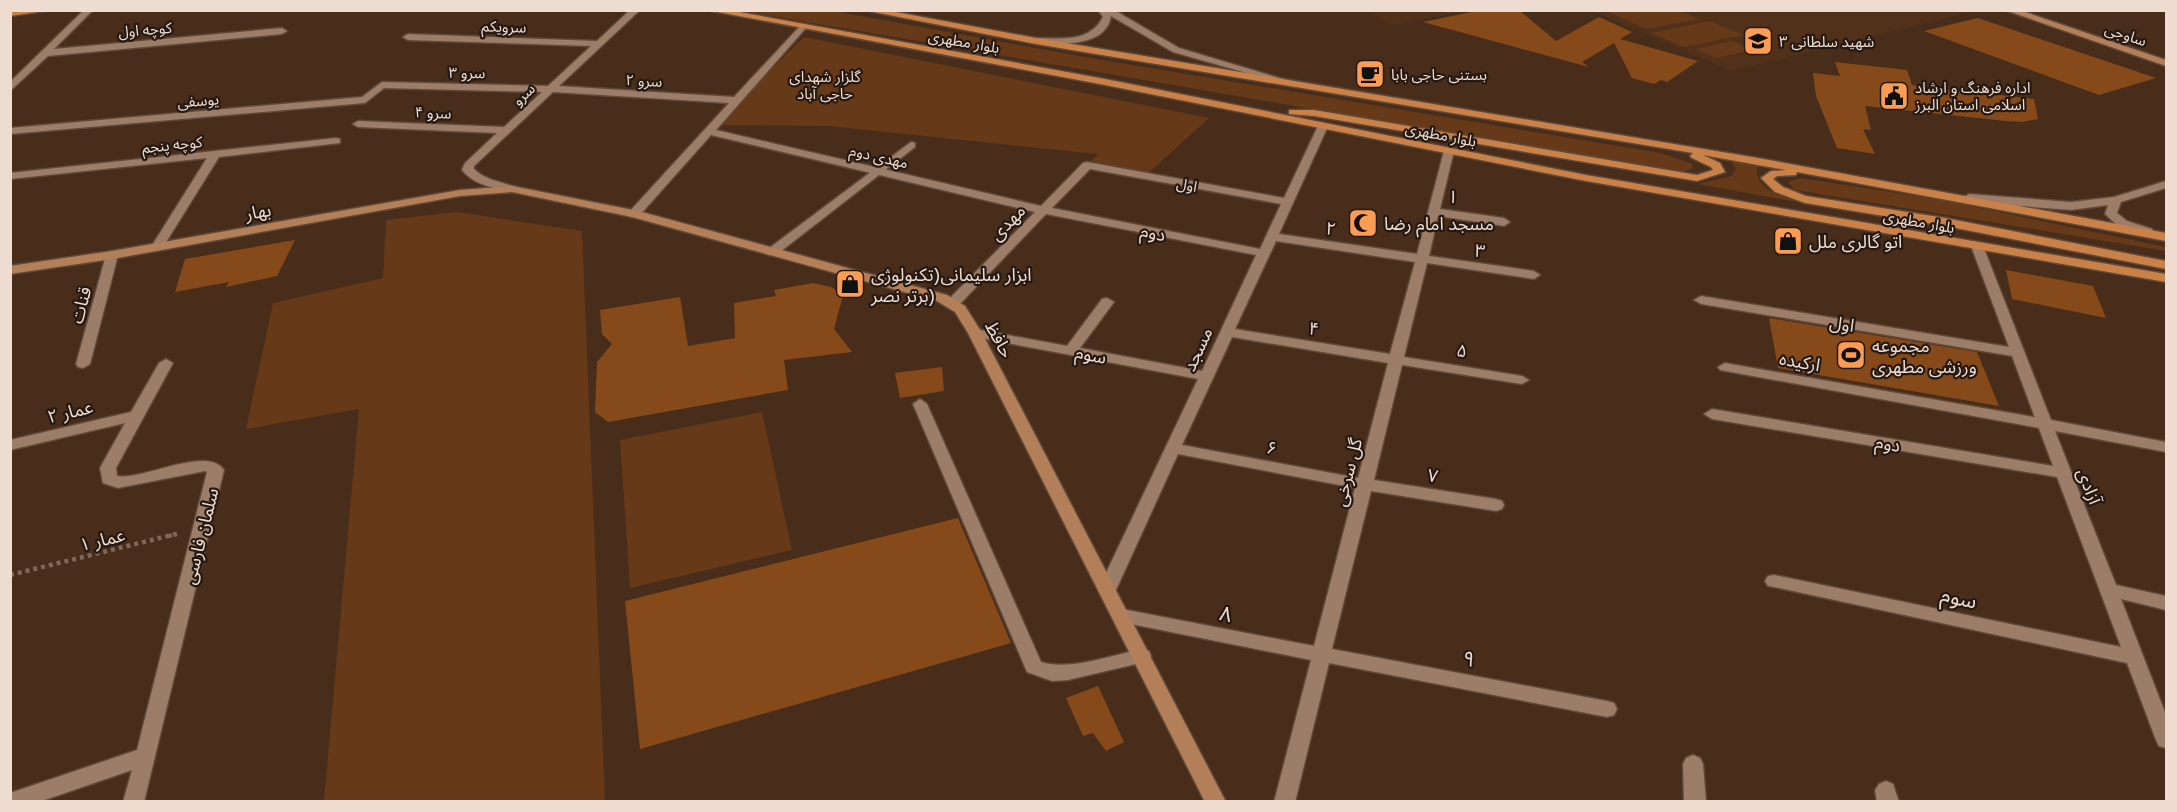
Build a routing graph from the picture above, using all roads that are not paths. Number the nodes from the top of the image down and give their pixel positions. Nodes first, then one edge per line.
1 (48, 10) edge
2 (89, 10) edge
3 (636, 10) edge
4 (711, 10) edge
5 (868, 10) edge
6 (1102, 10) edge
7 (1107, 10) edge
8 (2009, 10) edge
9 (10, 13) edge
10 (801, 27) junction
11 (282, 31) dead end
12 (408, 37) dead end
13 (1036, 41) junction
14 (600, 44) junction
15 (46, 53) junction
16 (2166, 63) edge
17 (1291, 82) junction
18 (12, 85) edge
19 (382, 85) joint
20 (551, 89) junction
21 (736, 100) junction
22 (1248, 111) junction
23 (358, 124) dead end
24 (1323, 126) junction
25 (506, 130) junction
26 (10, 131) edge
27 (708, 131) junction
28 (1618, 136) junction
29 (336, 141) dead end
30 (911, 145) dead end
31 (1449, 152) junction
32 (215, 154) junction
33 (1087, 165) joint
34 (877, 171) junction
35 (10, 176) edge
36 (2166, 184) edge
37 (512, 189) junction
38 (1914, 189) junction
39 (1967, 198) junction
40 (2116, 200) junction
41 (1287, 202) junction
42 (1043, 210) junction
43 (1433, 212) junction
44 (634, 214) junction
45 (1504, 222) dead end
46 (2162, 236) edge
47 (1271, 237) junction
48 (1977, 246) junction
49 (157, 247) junction
50 (772, 252) junction
51 (1263, 253) junction
52 (111, 255) junction
53 (1421, 260) junction
54 (2166, 265) edge
55 (10, 270) edge
56 (1534, 275) dead end
57 (2166, 278) edge
58 (1701, 300) dead end
59 (1107, 302) dead end
60 (953, 303) junction
61 (1227, 332) junction
62 (975, 333) junction
63 (1071, 350) junction
64 (2019, 352) junction
65 (1396, 359) junction
66 (166, 363) dead end
67 (83, 364) dead end
68 (1725, 367) dead end
69 (1207, 376) junction
70 (1522, 380) dead end
71 (920, 404) dead end
72 (1712, 414) dead end
73 (138, 415) junction
74 (2045, 424) junction
75 (10, 445) edge
76 (2166, 447) edge
77 (1173, 448) junction
78 (2064, 473) junction
79 (1364, 484) junction
80 (1496, 505) dead end
81 (1774, 581) dead end
82 (1107, 590) junction
83 (2109, 590) junction
84 (2166, 603) edge
85 (1122, 616) junction
86 (1321, 654) junction
87 (1142, 656) junction
88 (2135, 657) junction
89 (1607, 709) dead end
90 (2166, 740) edge
91 (146, 756) junction
92 (1693, 764) dead end
93 (11, 801) edge
94 (133, 801) edge
95 (1216, 801) edge
96 (1284, 801) edge
97 (1695, 801) edge

1 - 9 main road
2 - 15 street
3 - 14 street, سرو
4 - 10 main road, بلوار مطهری
5 - 13 main road, بلوار مطهری
6 - 13 street
7 - 17 street
8 - 16 street, ساوجی
10 - 21 street
10 - 22 main road, بلوار مطهری
11 - 15 street, کوچه اول
12 - 14 street, سرویکم
13 - 17 main road, بلوار مطهری
14 - 20 street, سرو
15 - 18 street
17 - 28 main road, بلوار مطهری
19 - 20 street, سرو ۳
19 - 26 street, یوسفی
20 - 21 street, سرو ۲
20 - 25 street, سرو
21 - 27 street
22 - 24 main road, بلوار مطهری
22 - 28 main road
23 - 25 street, سرو ۴
24 - 31 main road, بلوار مطهری
24 - 41 street, مسجد
25 - 37 street, سرو
27 - 34 street, مهدی دوم
27 - 44 street
28 - 38 main road, بلوار مطهری
29 - 32 street, کوچه پنجم
30 - 34 street
31 - 43 street, گل سرخی
31 - 48 main road, بلوار مطهری
32 - 35 street, کوچه پنجم
32 - 49 street
33 - 41 street, اول
33 - 42 street, مهدی
34 - 42 street, مهدی دوم
34 - 50 street
36 - 40 street
37 - 44 street
37 - 49 street, بهار
38 - 39 main road, بلوار مطهری
38 - 54 main road
39 - 40 street
39 - 46 main road, بلوار مطهری
40 - 46 street
41 - 47 street, مسجد
42 - 51 street, دوم
42 - 60 street, مهدی
43 - 45 street, ۱
43 - 53 street, گل سرخی
44 - 50 street
47 - 51 street, مسجد
47 - 53 street, ۲
48 - 57 main road, بلوار مطهری
48 - 64 street, آزادی
49 - 52 street, بهار
50 - 60 street
51 - 61 street, مسجد
52 - 55 street, بهار
52 - 67 street, قنات
53 - 56 street, ۳
53 - 65 street, گل سرخی
58 - 64 street, اول
59 - 63 street
60 - 62 street, حافظ
61 - 65 street, ۴
61 - 69 street, مسجد
62 - 63 street, سوم
62 - 82 street, حافظ
63 - 69 street, سوم
64 - 74 street, آزادی
65 - 70 street, ۵
65 - 79 street, گل سرخی
66 - 73 street, سلمان فارسی
68 - 74 street, ارکیده
69 - 77 street, مسجد
71 - 87 street
72 - 78 street, دوم
73 - 75 street, عمار ۲
73 - 91 street, سلمان فارسی
74 - 76 street, ارکیده
74 - 78 street, آزادی
77 - 79 street, ۶
77 - 82 street, مسجد
78 - 83 street, آزادی
79 - 80 street, ۷
79 - 86 street, گل سرخی
81 - 88 street, سوم
82 - 85 street, حافظ
83 - 84 street
83 - 88 street, آزادی
85 - 86 street, ۸
85 - 87 street, حافظ
86 - 89 street, ۹
86 - 96 street, گل سرخی
87 - 95 street, حافظ
88 - 90 street, آزادی
91 - 93 street
91 - 94 street, سلمان فارسی
92 - 97 street

